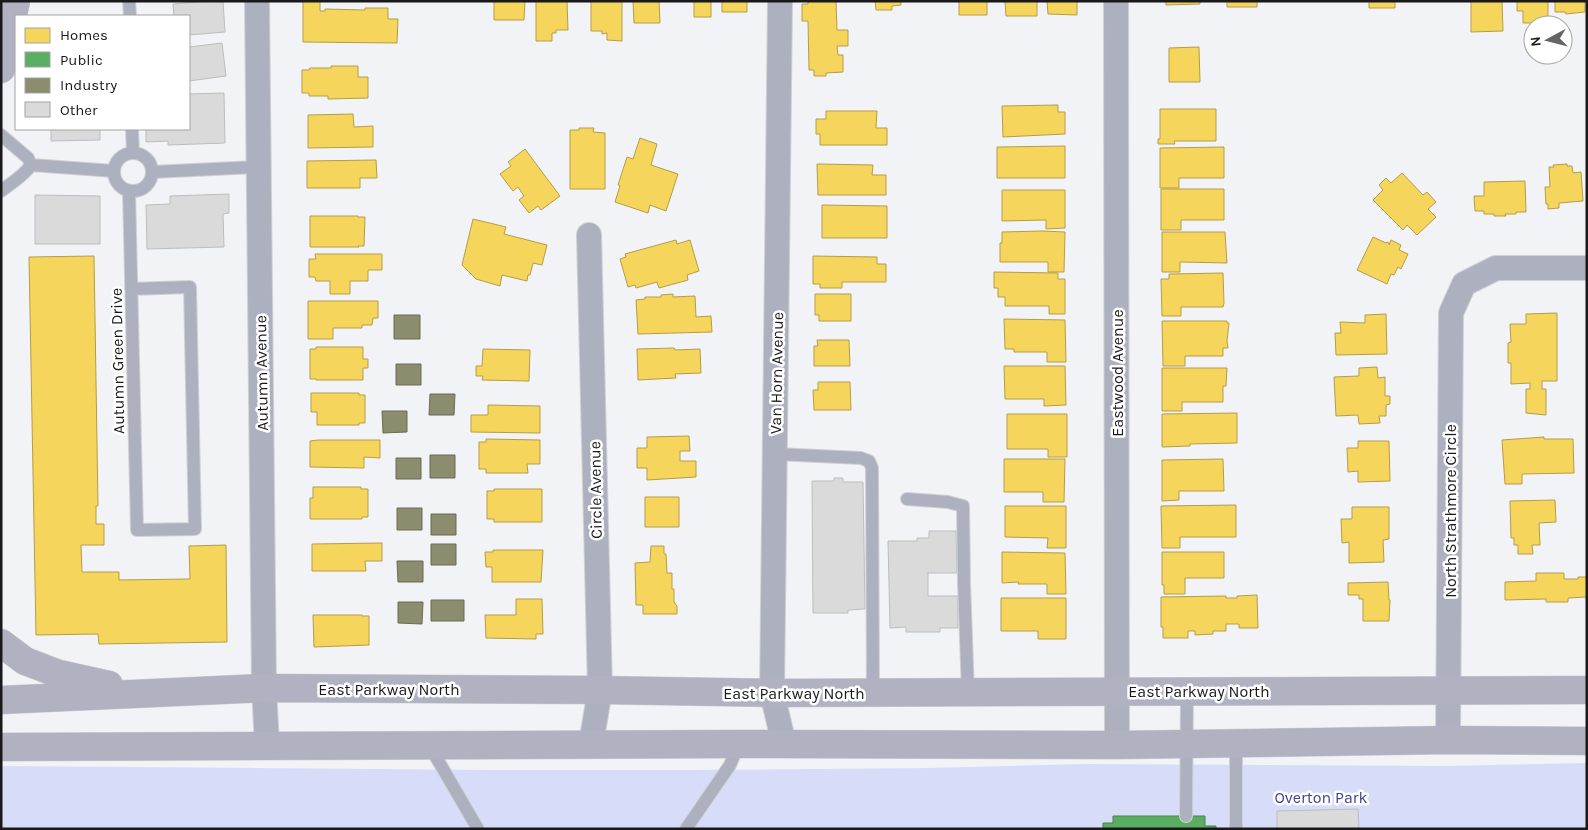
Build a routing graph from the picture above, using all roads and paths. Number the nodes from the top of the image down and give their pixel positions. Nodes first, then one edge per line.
1 (16, 1) edge
2 (130, 1) edge
3 (257, 1) edge
4 (780, 1) edge
5 (1116, 1) edge
6 (130, 15) edge
7 (1, 69) edge
8 (132, 130) edge
9 (1, 135) edge
10 (133, 153) junction
11 (31, 165) junction
12 (258, 168) junction
13 (114, 171) junction
14 (152, 172) junction
15 (1, 191) edge
16 (129, 191) junction
17 (589, 235) dead end
18 (1587, 268) edge
19 (131, 288) junction
20 (775, 454) junction
21 (907, 499) dead end
22 (1, 643) edge
23 (264, 688) junction
24 (600, 690) junction
25 (1449, 690) junction
26 (1587, 690) edge
27 (1118, 692) junction
28 (1187, 692) junction
29 (144, 693) junction
30 (772, 693) junction
31 (873, 693) junction
32 (968, 693) junction
33 (1, 700) edge
34 (1448, 740) junction
35 (1587, 741) edge
36 (1236, 743) junction
37 (590, 744) junction
38 (739, 744) junction
39 (784, 744) junction
40 (1187, 744) junction
41 (267, 745) junction
42 (429, 745) junction
43 (1117, 745) junction
44 (1, 747) edge
45 (1186, 816) dead end
46 (478, 829) edge
47 (686, 829) edge
48 (1236, 829) edge

1 - 7 main road
2 - 6 lane
3 - 12 street, Autumn Avenue
4 - 20 street, Van Horn Avenue
5 - 27 street, Eastwood Avenue
8 - 10 lane
9 - 11 lane
10 - 13 lane
10 - 14 lane
11 - 13 lane
11 - 15 lane
12 - 14 lane
12 - 23 street, Autumn Avenue
13 - 16 lane
14 - 16 lane
16 - 19 lane, Autumn Green Drive
17 - 24 street, Circle Avenue
18 - 25 street, North Strathmore Circle
19 - 19 lane, Autumn Green Drive
20 - 30 street, Van Horn Avenue
20 - 31 lane
21 - 32 lane
22 - 29 main road
23 - 24 main road, East Parkway North
23 - 29 main road, East Parkway North
23 - 41 street, Autumn Avenue
24 - 30 main road, East Parkway North
24 - 37 street, Circle Avenue
25 - 26 main road, East Parkway North
25 - 28 main road, East Parkway North
25 - 34 street, North Strathmore Circle
27 - 28 main road, East Parkway North
27 - 32 main road, East Parkway North
27 - 43 street, Eastwood Avenue
28 - 40 lane
29 - 33 main road, East Parkway North
30 - 31 main road, East Parkway North
30 - 39 street, Van Horn Avenue
31 - 32 main road, East Parkway North
34 - 35 main road
34 - 36 main road
36 - 40 main road
36 - 48 lane
37 - 38 main road
37 - 42 main road
38 - 39 main road
38 - 47 lane
39 - 43 main road
40 - 43 main road
40 - 45 lane
41 - 42 main road
41 - 44 main road
42 - 46 lane

